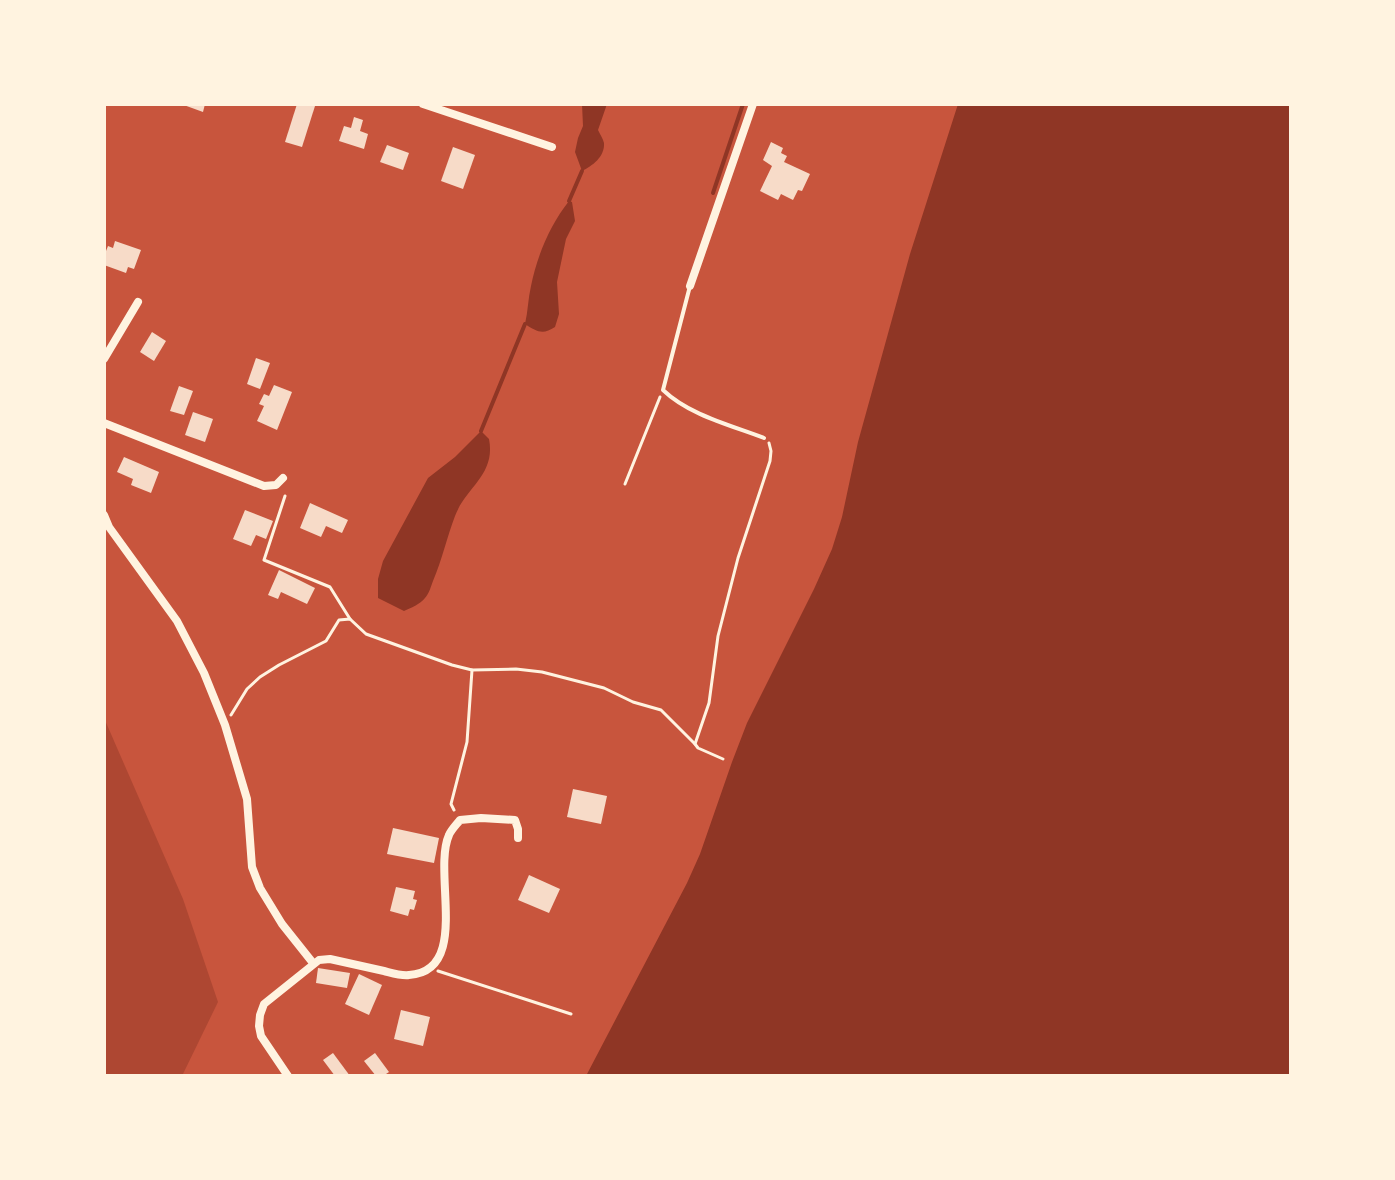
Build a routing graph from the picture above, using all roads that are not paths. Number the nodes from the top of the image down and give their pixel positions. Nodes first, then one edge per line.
1 (423, 104) edge
2 (753, 104) edge
3 (552, 147) dead end
4 (690, 286) joint
5 (138, 302) dead end
6 (104, 359) edge
7 (104, 423) edge
8 (764, 438) road end
9 (283, 478) dead end
10 (104, 515) edge
11 (518, 838) dead end
12 (313, 963) junction
13 (288, 1076) edge

1 - 3 street
2 - 4 street
4 - 8 lane
5 - 6 street
7 - 9 street
10 - 12 street
11 - 12 street
12 - 13 street

